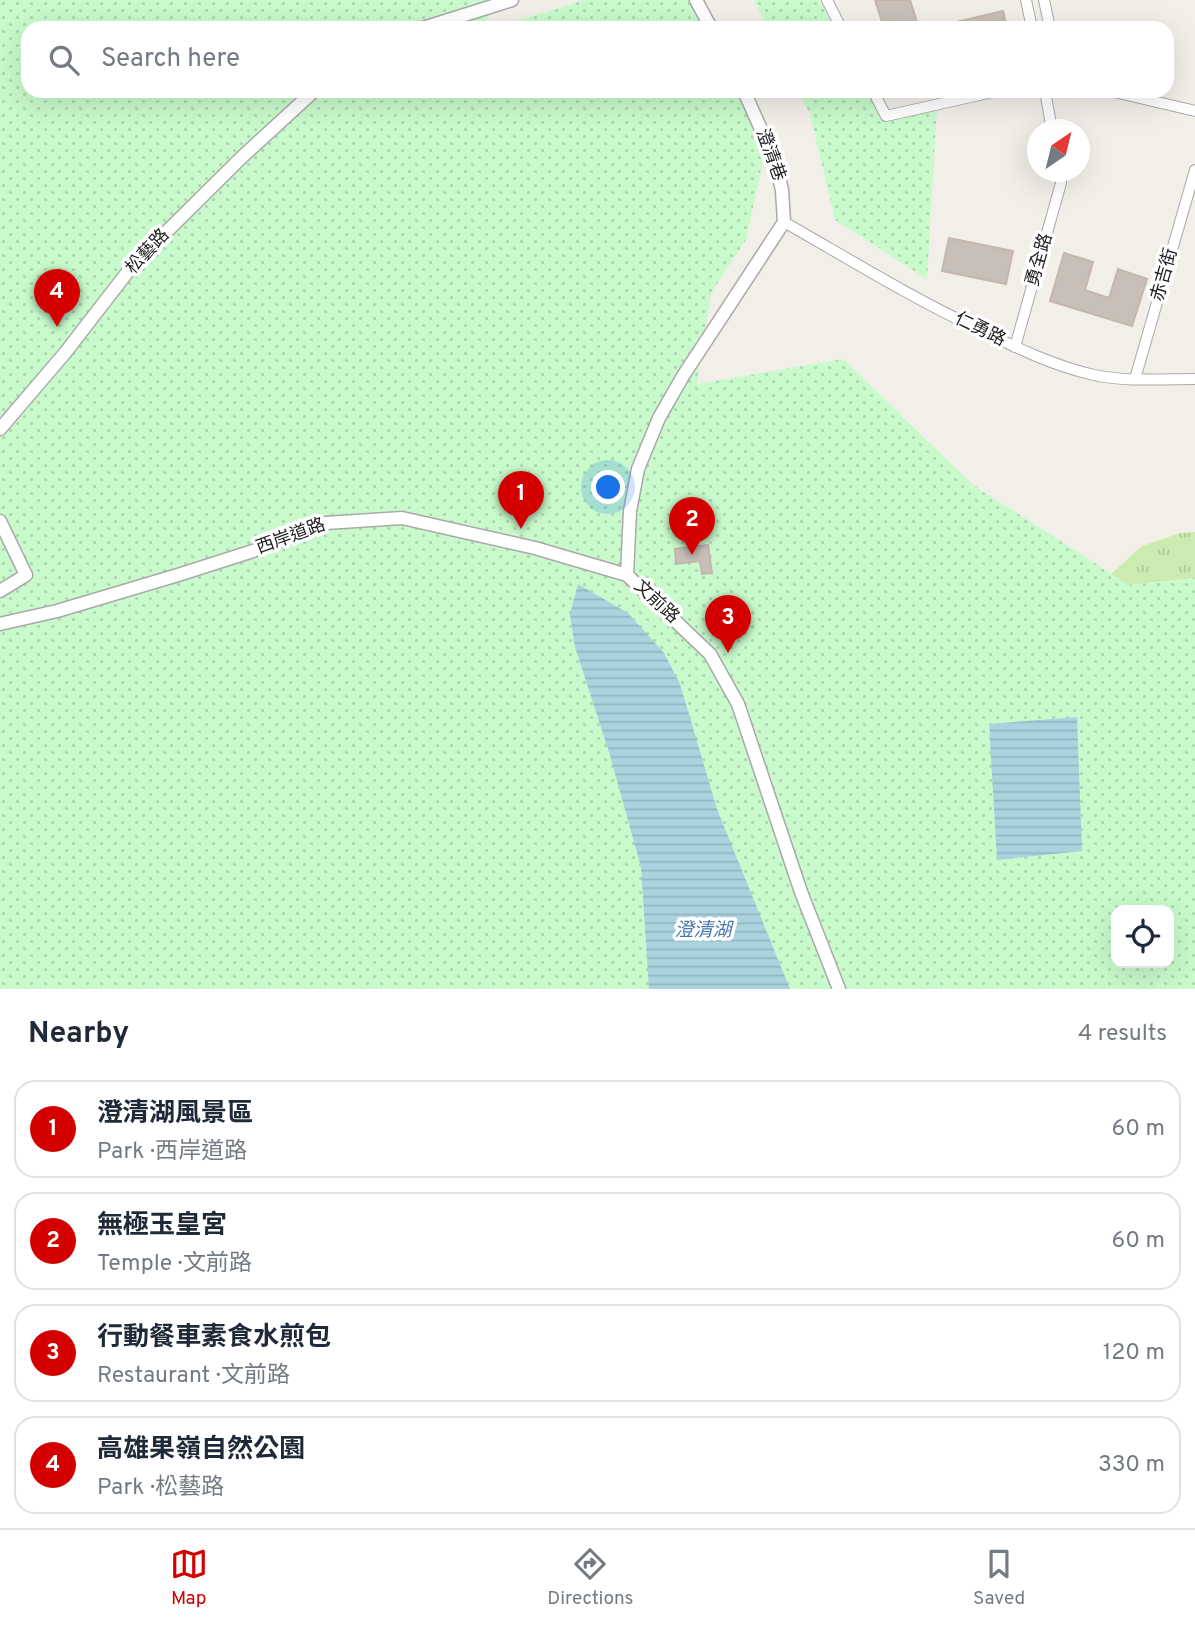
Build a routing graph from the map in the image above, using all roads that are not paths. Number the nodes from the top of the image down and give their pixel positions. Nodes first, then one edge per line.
1 (512, 0) edge
2 (696, 0) edge
3 (827, 0) edge
4 (1026, 0) edge
5 (1044, 0) edge
6 (445, 21) edge
7 (707, 21) edge
8 (838, 21) edge
9 (1030, 21) edge
10 (1048, 21) edge
11 (306, 98) edge
12 (747, 98) edge
13 (877, 98) edge
14 (966, 98) edge
15 (1046, 98) edge
16 (1140, 98) edge
17 (1195, 111) edge
18 (1050, 119) edge
19 (1195, 170) edge
20 (1061, 182) edge
21 (784, 222) junction
22 (1015, 347) junction
23 (1135, 379) junction
24 (1195, 379) edge
25 (0, 429) edge
26 (0, 521) edge
27 (627, 575) junction
28 (0, 591) edge
29 (0, 624) edge
30 (839, 989) edge

1 - 6 street
2 - 7 street
3 - 8 street
4 - 9 street
5 - 10 street
11 - 25 street, 松藝路
12 - 21 street, 澄清巷
13 - 14 street
15 - 18 street
16 - 17 street
19 - 23 street, 赤吉街
20 - 22 street, 勇全路
21 - 22 street, 仁勇路
21 - 27 street, 文前路
22 - 23 street, 仁勇路
23 - 24 street, 仁勇路
26 - 28 street
27 - 29 street, 西岸道路
27 - 30 street, 文前路

